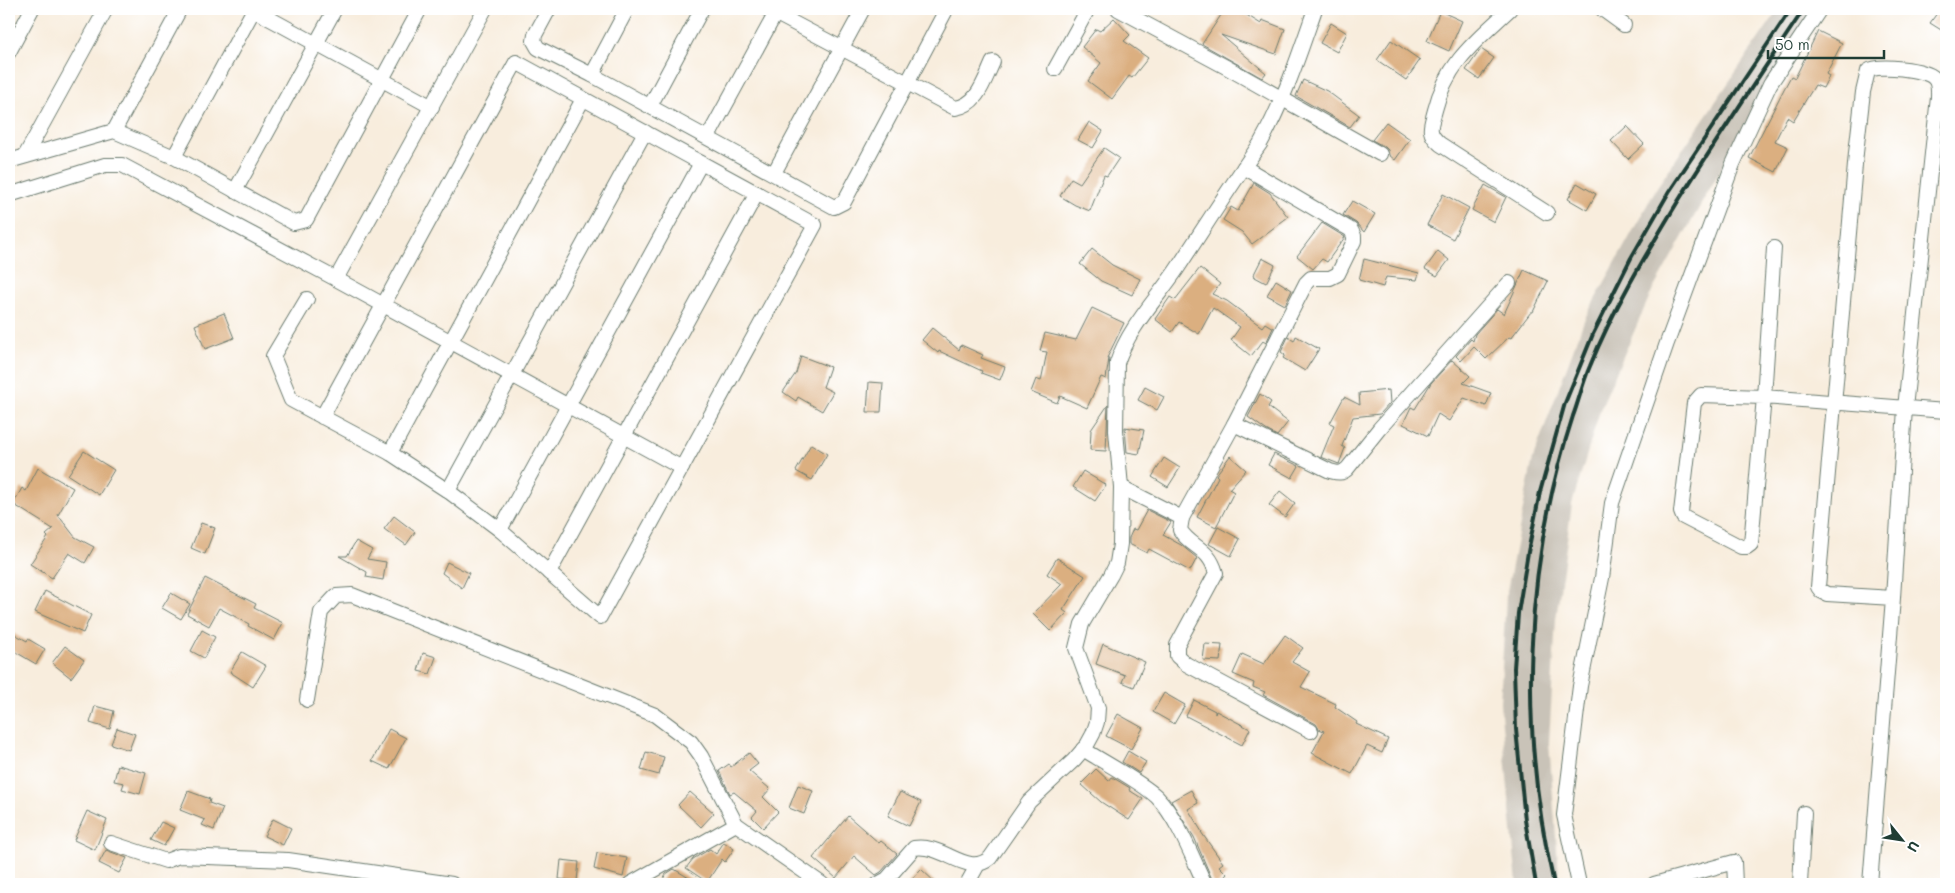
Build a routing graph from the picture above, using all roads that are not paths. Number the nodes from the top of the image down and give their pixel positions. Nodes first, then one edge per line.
1 (32, 9) edge
2 (106, 9) edge
3 (180, 9) edge
4 (253, 9) edge
5 (334, 9) edge
6 (420, 9) edge
7 (485, 9) edge
8 (549, 9) edge
9 (627, 9) edge
10 (702, 9) edge
11 (863, 9) edge
12 (1088, 9) edge
13 (1118, 9) edge
14 (1315, 9) edge
15 (1510, 9) edge
16 (1602, 9) edge
17 (1820, 9) edge
18 (773, 10) edge
19 (945, 12) dead end
20 (1624, 25) dead end
21 (316, 43) junction
22 (842, 48) junction
23 (9, 52) edge
24 (994, 62) dead end
25 (1055, 69) dead end
26 (592, 75) junction
27 (382, 80) junction
28 (907, 83) junction
29 (583, 99) junction
30 (1283, 99) junction
31 (650, 106) junction
32 (432, 107) junction
33 (114, 131) junction
34 (645, 132) junction
35 (708, 138) junction
36 (1380, 154) dead end
37 (26, 156) junction
38 (174, 157) junction
39 (9, 161) edge
40 (701, 163) junction
41 (1244, 167) junction
42 (774, 173) junction
43 (235, 191) junction
44 (756, 193) junction
45 (9, 194) edge
46 (1547, 213) dead end
47 (1774, 248) dead end
48 (336, 279) junction
49 (1509, 283) dead end
50 (307, 299) dead end
51 (383, 305) junction
52 (450, 341) junction
53 (512, 375) junction
54 (1764, 398) junction
55 (1833, 403) junction
56 (568, 406) junction
57 (1905, 408) junction
58 (1946, 411) edge
59 (322, 417) junction
60 (1234, 424) junction
61 (623, 436) junction
62 (390, 453) junction
63 (682, 468) junction
64 (1121, 487) junction
65 (448, 491) junction
66 (1182, 518) junction
67 (500, 530) junction
68 (549, 573) junction
69 (1893, 598) junction
70 (307, 700) dead end
71 (1311, 731) dead end
72 (1083, 749) junction
73 (1804, 813) dead end
74 (736, 824) junction
75 (111, 842) dead end
76 (977, 866) junction
77 (452, 884) edge
78 (630, 884) edge
79 (822, 884) edge
80 (878, 884) edge
81 (967, 884) edge
82 (1205, 884) edge
83 (1579, 884) edge
84 (1654, 884) edge
85 (1735, 884) edge
86 (1800, 884) edge
87 (1870, 884) edge

1 - 23 street
2 - 37 street
3 - 33 street
4 - 21 street
4 - 38 street
5 - 21 street
6 - 27 street
7 - 32 street
8 - 26 street
9 - 26 street
10 - 31 street
11 - 22 street
12 - 25 street
13 - 30 street
14 - 30 street
15 - 46 street
16 - 20 street
17 - 83 street
18 - 22 street
18 - 35 street
19 - 28 street
21 - 27 street
21 - 43 street
22 - 28 street
22 - 42 street
24 - 28 street
26 - 31 street
27 - 32 street
27 - 43 street
28 - 42 street
29 - 34 street
29 - 51 street
29 - 52 street
30 - 36 street
30 - 41 street
31 - 35 street
32 - 48 street
33 - 37 street
33 - 38 street
34 - 40 street
34 - 53 street
35 - 42 street
37 - 39 street
38 - 43 street
40 - 44 street
40 - 56 street
41 - 60 street
41 - 64 street
44 - 61 street
44 - 63 street
45 - 48 street
47 - 54 street
48 - 51 street
49 - 60 street
50 - 59 street
51 - 52 street
51 - 59 street
52 - 53 street
52 - 62 street
53 - 56 street
53 - 65 street
54 - 54 street
54 - 55 street
55 - 57 street
55 - 57 street
55 - 69 street
56 - 61 street
56 - 67 street
57 - 58 street
57 - 69 street
59 - 62 street
60 - 66 street
61 - 63 street
61 - 68 street
62 - 65 street
63 - 68 street
64 - 66 street
64 - 72 street
65 - 67 street
66 - 71 street
67 - 68 street
69 - 87 street
70 - 74 street
72 - 76 street
72 - 82 street
73 - 86 street
74 - 78 street
74 - 79 street
75 - 77 street
76 - 80 street
76 - 81 street
84 - 85 street

